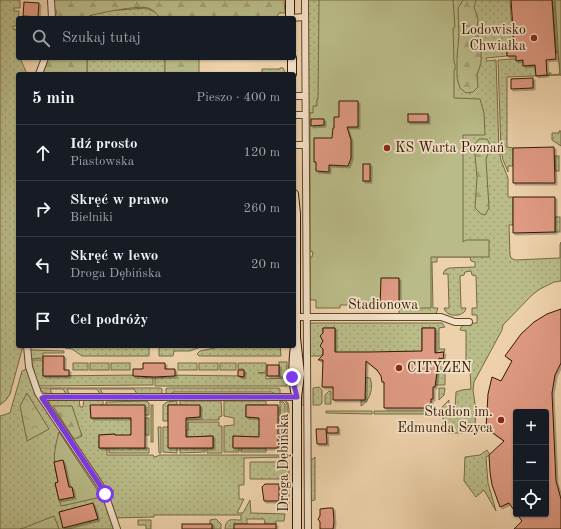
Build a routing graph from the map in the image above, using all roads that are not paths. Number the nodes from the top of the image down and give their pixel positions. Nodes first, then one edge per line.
1 (51, 0) edge
2 (290, 0) edge
3 (305, 0) edge
4 (52, 16) edge
5 (290, 16) edge
6 (305, 17) junction
7 (296, 18) edge
8 (44, 60) edge
9 (292, 60) edge
10 (40, 72) edge
11 (292, 72) edge
12 (296, 96) edge
13 (305, 96) junction
14 (296, 115) edge
15 (306, 115) junction
16 (296, 144) edge
17 (306, 145) junction
18 (296, 214) edge
19 (296, 284) junction
20 (307, 284) junction
21 (296, 317) junction
22 (307, 317) junction
23 (469, 322) dead end
24 (296, 338) edge
25 (27, 348) edge
26 (294, 348) edge
27 (297, 397) junction
28 (42, 398) junction
29 (296, 408) junction
30 (307, 408) junction
31 (308, 448) junction
32 (297, 451) junction
33 (308, 455) junction
34 (117, 529) edge
35 (297, 529) edge
36 (308, 529) edge

1 - 4 street
2 - 5 street
3 - 6 street
6 - 7 street
6 - 13 street
8 - 10 street
9 - 11 street
12 - 13 street
13 - 15 street
14 - 15 street
15 - 17 street
16 - 17 street
17 - 20 street
18 - 19 street, Droga Dębińska
19 - 20 street
19 - 21 street, Droga Dębińska
20 - 22 street
21 - 22 street, Stadionowa
21 - 24 street, Droga Dębińska
22 - 23 street, Stadionowa
22 - 30 street
25 - 28 street
26 - 27 street, Droga Dębińska
27 - 28 street
27 - 29 street, Droga Dębińska
28 - 34 street
29 - 30 street
29 - 32 street, Droga Dębińska
30 - 31 street
31 - 32 street
31 - 33 street
32 - 33 street
32 - 35 street, Droga Dębińska
33 - 36 street

